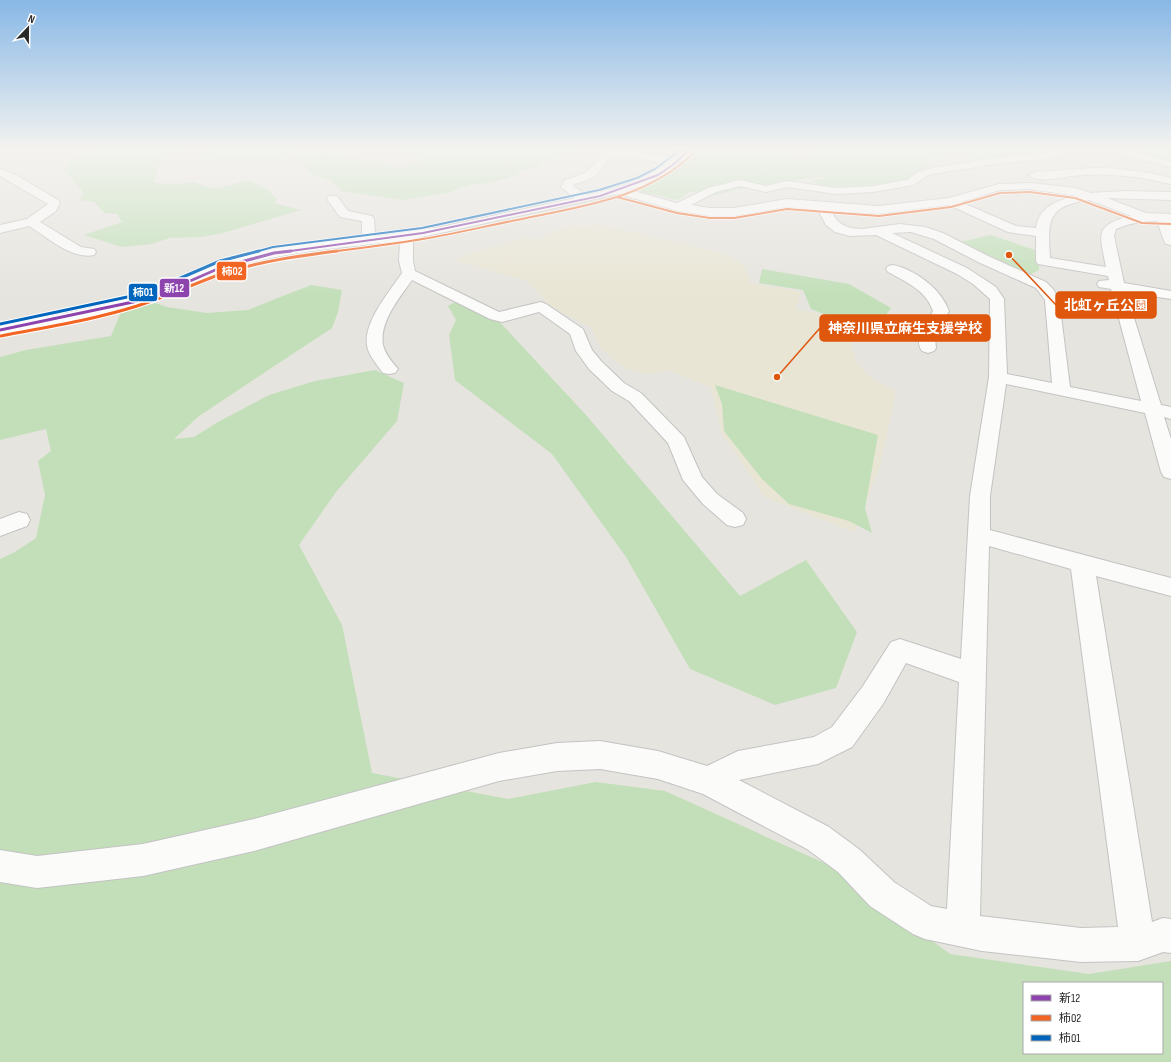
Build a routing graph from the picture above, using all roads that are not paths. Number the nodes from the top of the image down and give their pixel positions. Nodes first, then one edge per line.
1 (333, 199) dead end
2 (48, 200) edge
3 (582, 200) edge
4 (651, 200) edge
5 (693, 200) edge
6 (955, 200) edge
7 (1077, 200) edge
8 (1101, 200) edge
9 (950, 201) junction
10 (826, 206) junction
11 (678, 207) junction
12 (1144, 217) junction
13 (1166, 217) edge
14 (31, 222) junction
15 (0, 229) edge
16 (879, 232) junction
17 (1043, 233) junction
18 (407, 236) junction
19 (369, 241) junction
20 (1171, 241) edge
21 (89, 252) dead end
22 (893, 269) dead end
23 (965, 273) junction
24 (409, 274) junction
25 (1028, 278) junction
26 (1116, 280) junction
27 (937, 284) junction
28 (910, 294) dead end
29 (1171, 295) edge
30 (0, 330) edge
31 (928, 348) dead end
32 (389, 369) dead end
33 (998, 377) junction
34 (1062, 390) junction
35 (1152, 409) junction
36 (1171, 413) edge
37 (1171, 472) edge
38 (735, 519) dead end
39 (978, 536) junction
40 (1082, 563) junction
41 (1171, 587) edge
42 (973, 675) junction
43 (709, 781) junction
44 (0, 866) edge
45 (963, 929) junction
46 (1171, 936) edge
47 (1138, 944) junction

1 - 19 street
2 - 14 street
3 - 18 street
4 - 11 street
5 - 11 street
6 - 9 street
7 - 17 street
8 - 12 street
9 - 10 street
9 - 17 street
10 - 11 street
10 - 16 street
12 - 13 street
12 - 26 street
13 - 20 street
14 - 15 street
14 - 21 street
16 - 23 street
16 - 25 street
17 - 26 street
18 - 19 street
18 - 24 street
19 - 30 street
22 - 27 street
23 - 27 street
23 - 33 street
24 - 32 street
24 - 38 street
25 - 26 street
25 - 34 street
26 - 29 street
26 - 35 street
27 - 28 street
27 - 31 street
33 - 34 street
33 - 39 street
34 - 35 street
35 - 36 street
35 - 37 street
39 - 40 street
39 - 42 street
40 - 41 street
40 - 47 street
42 - 43 street
42 - 45 street
43 - 44 street
43 - 45 street
45 - 47 street
46 - 47 street

